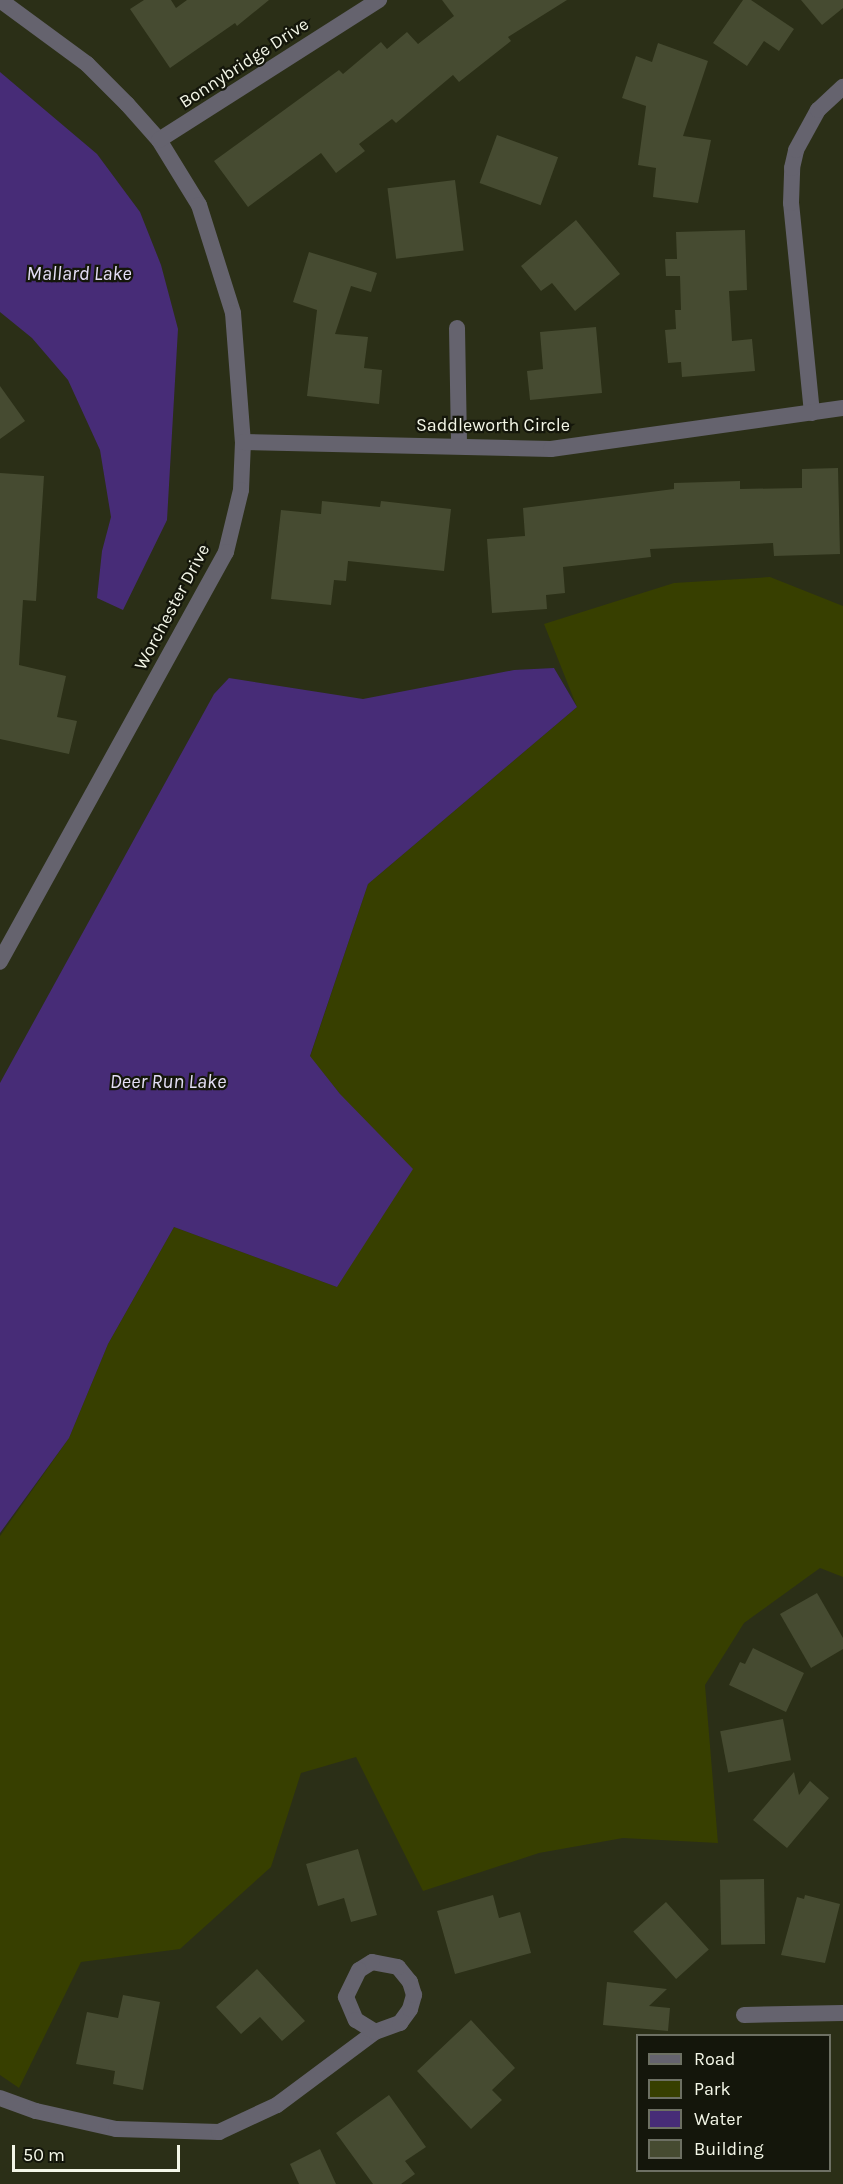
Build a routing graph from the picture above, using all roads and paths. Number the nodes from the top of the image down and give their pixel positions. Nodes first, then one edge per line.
1 (0, 0) edge
2 (379, 0) edge
3 (843, 87) edge
4 (159, 140) junction
5 (457, 328) dead end
6 (843, 408) edge
7 (812, 413) junction
8 (243, 442) junction
9 (459, 445) junction
10 (0, 962) edge
11 (843, 2013) edge
12 (744, 2015) dead end
13 (375, 2032) junction
14 (0, 2098) edge

1 - 4 street, Worchester Drive
2 - 4 street, Bonnybridge Drive
3 - 7 street
4 - 8 street, Worchester Drive
5 - 9 street
6 - 7 street, Saddleworth Circle
7 - 9 street, Saddleworth Circle
8 - 9 street, Saddleworth Circle
8 - 10 street, Worchester Drive
11 - 12 street
13 - 13 street
13 - 14 street

